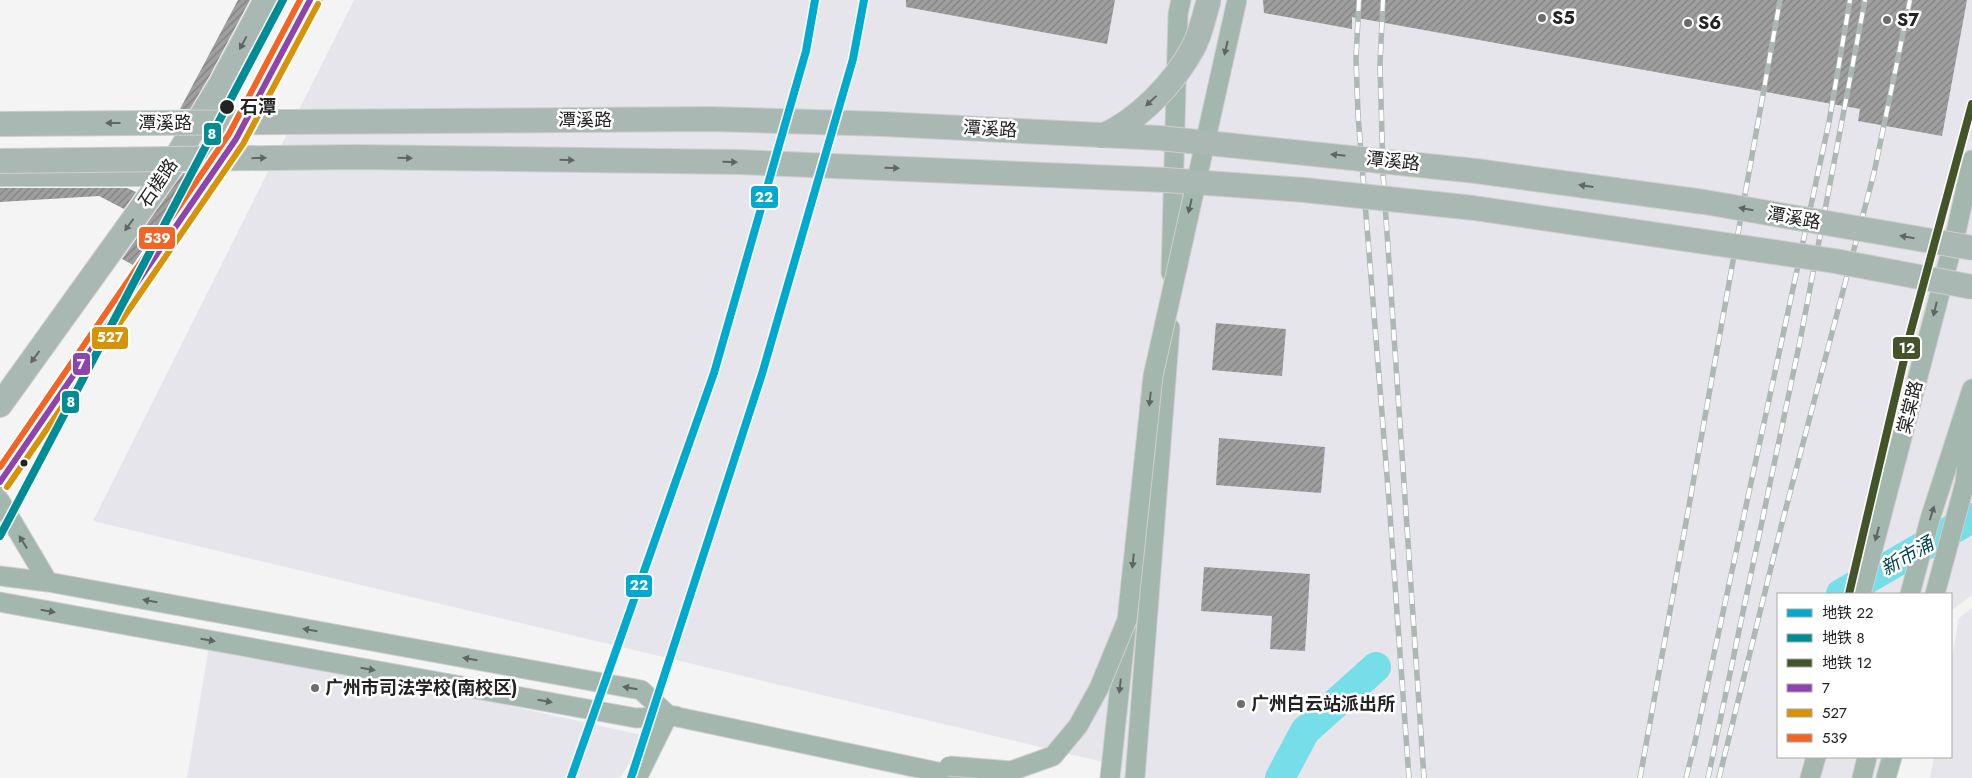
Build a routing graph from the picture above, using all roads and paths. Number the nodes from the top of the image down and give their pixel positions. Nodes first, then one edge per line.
1 (266, 0) edge
2 (310, 0) edge
3 (1181, 0) edge
4 (1209, 0) edge
5 (1237, 0) edge
6 (320, 122) junction
7 (0, 124) edge
8 (1972, 160) edge
9 (0, 161) edge
10 (0, 174) edge
11 (166, 174) junction
12 (1964, 230) edge
13 (1972, 248) edge
14 (1940, 287) junction
15 (1972, 287) edge
16 (1972, 292) edge
17 (1972, 389) edge
18 (0, 405) edge
19 (1971, 428) edge
20 (0, 482) edge
21 (0, 501) edge
22 (0, 576) edge
23 (48, 582) junction
24 (1861, 593) edge
25 (1910, 593) edge
26 (1936, 593) edge
27 (0, 602) edge
28 (1127, 620) junction
29 (668, 715) junction
30 (1816, 758) edge
31 (1867, 758) edge
32 (1892, 758) edge
33 (636, 778) edge
34 (966, 778) edge
35 (1110, 778) edge
36 (1135, 778) edge
37 (1810, 778) edge
38 (1862, 778) edge
39 (1886, 778) edge

1 -> 11 main road, 石槎路
2 - 20 main road
3 - 36 street
4 -> 6 main road, bridge
5 -> 28 street, bridge
6 -> 7 main road, 潭溪路, bridge
13 -> 6 main road, 潭溪路, bridge
8 - 12 street, 棠棠路
9 -> 15 main road, 潭溪路, bridge
10 - 11 main road
11 -> 18 main road, 石槎路
12 - 14 street, 棠棠路
14 - 16 street
14 -> 24 street, 棠棠路
25 -> 17 street
19 - 26 street
23 -> 21 street
22 - 23 street
29 -> 23 street
27 -> 29 street
28 - 29 street, bridge
28 -> 35 street, bridge
29 - 33 street
29 - 34 street
30 - 37 street
31 - 38 street
32 - 39 street

